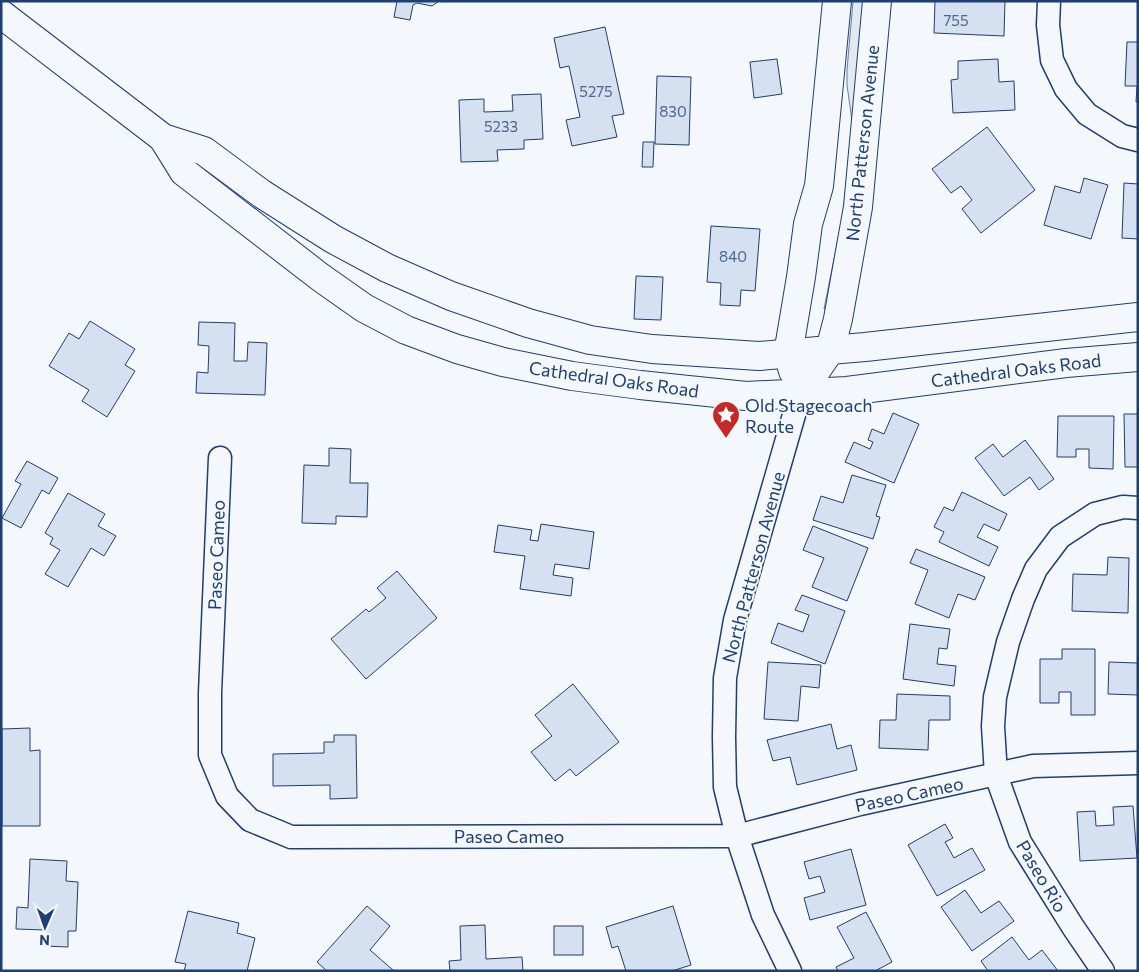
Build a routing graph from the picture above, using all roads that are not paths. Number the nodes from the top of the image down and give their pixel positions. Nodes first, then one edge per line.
1 (837, 1) edge
2 (877, 1) edge
3 (1050, 1) edge
4 (1, 14) edge
5 (163, 138) junction
6 (1138, 140) edge
7 (1138, 317) edge
8 (830, 350) junction
9 (788, 354) junction
10 (1138, 358) edge
11 (800, 394) junction
12 (220, 458) dead end
13 (1138, 508) edge
14 (1138, 763) edge
15 (996, 775) junction
16 (737, 836) junction
17 (790, 971) edge
18 (1103, 971) edge

1 - 9 main road
2 - 8 main road, North Patterson Avenue
3 - 6 street
4 - 5 main road, Cathedral Oaks Road
5 - 9 main road, Cathedral Oaks Road
5 - 11 main road, Cathedral Oaks Road
7 - 8 main road, Cathedral Oaks Road
8 - 9 main road, Cathedral Oaks Road
8 - 11 main road, North Patterson Avenue
9 - 11 main road
10 - 11 main road, Cathedral Oaks Road
11 - 16 street, North Patterson Avenue
12 - 16 street, Paseo Cameo
13 - 15 street, Paseo Rio
14 - 15 street, Paseo Cameo
15 - 16 street, Paseo Cameo
15 - 18 street, Paseo Rio
16 - 17 street, North Patterson Avenue

